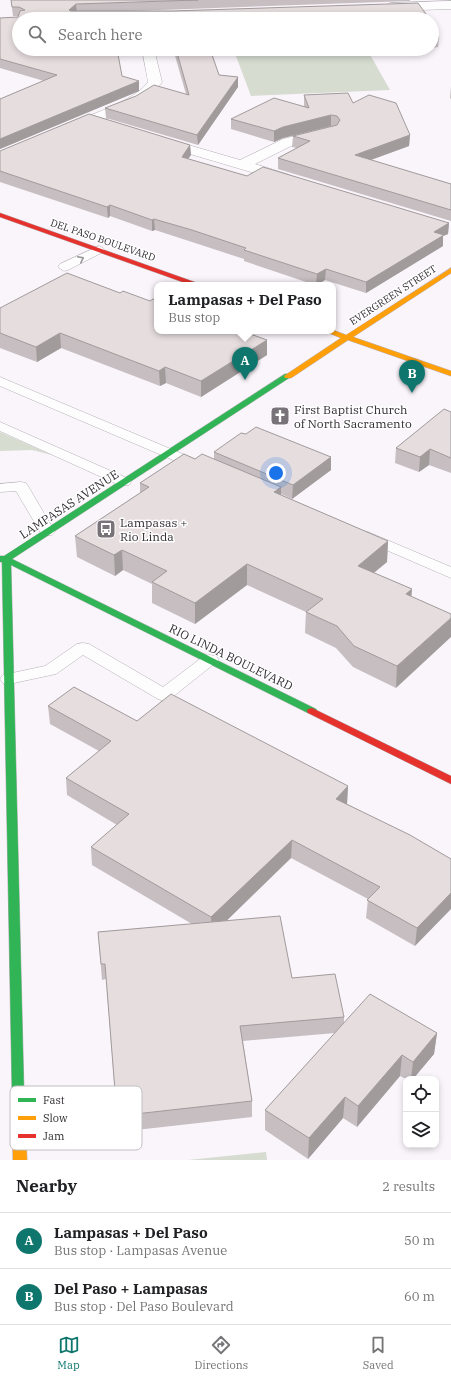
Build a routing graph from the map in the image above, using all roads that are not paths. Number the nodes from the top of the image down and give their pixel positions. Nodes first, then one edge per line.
1 (450, 4) edge
2 (378, 8) edge
3 (149, 56) edge
4 (89, 119) junction
5 (112, 126) edge
6 (331, 131) edge
7 (55, 133) edge
8 (151, 137) edge
9 (242, 165) junction
10 (301, 183) edge
11 (0, 215) edge
12 (99, 250) junction
13 (64, 267) dead end
14 (451, 270) edge
15 (190, 282) edge
16 (336, 334) edge
17 (347, 338) junction
18 (451, 374) edge
19 (0, 381) edge
20 (0, 391) edge
21 (0, 426) edge
22 (165, 456) junction
23 (211, 470) edge
24 (124, 482) junction
25 (0, 488) edge
26 (47, 532) junction
27 (356, 532) edge
28 (3, 559) edge
29 (451, 573) edge
30 (210, 660) junction
31 (9, 679) junction
32 (451, 780) edge
33 (18, 1086) edge
34 (20, 1150) edge
35 (20, 1160) edge

1 - 2 street
3 - 4 street
4 - 5 street
4 - 7 street
6 - 9 street
8 - 9 street
9 - 10 street
11 - 12 street, DEL PASO BOULEVARD
13 -> 12 lane
12 - 15 street, DEL PASO BOULEVARD
14 - 17 street, EVERGREEN STREET
16 - 17 street
17 - 18 street
17 - 22 street, LAMPASAS AVENUE
19 - 22 lane
20 - 22 lane
21 - 24 lane
22 - 23 lane
22 - 24 street, LAMPASAS AVENUE
24 - 26 street, LAMPASAS AVENUE
25 - 26 lane
26 - 28 street, LAMPASAS AVENUE
27 - 29 lane
28 - 30 street, RIO LINDA BOULEVARD
28 - 31 street
30 - 31 lane
30 - 32 street, RIO LINDA BOULEVARD
31 - 33 street
34 - 35 street

